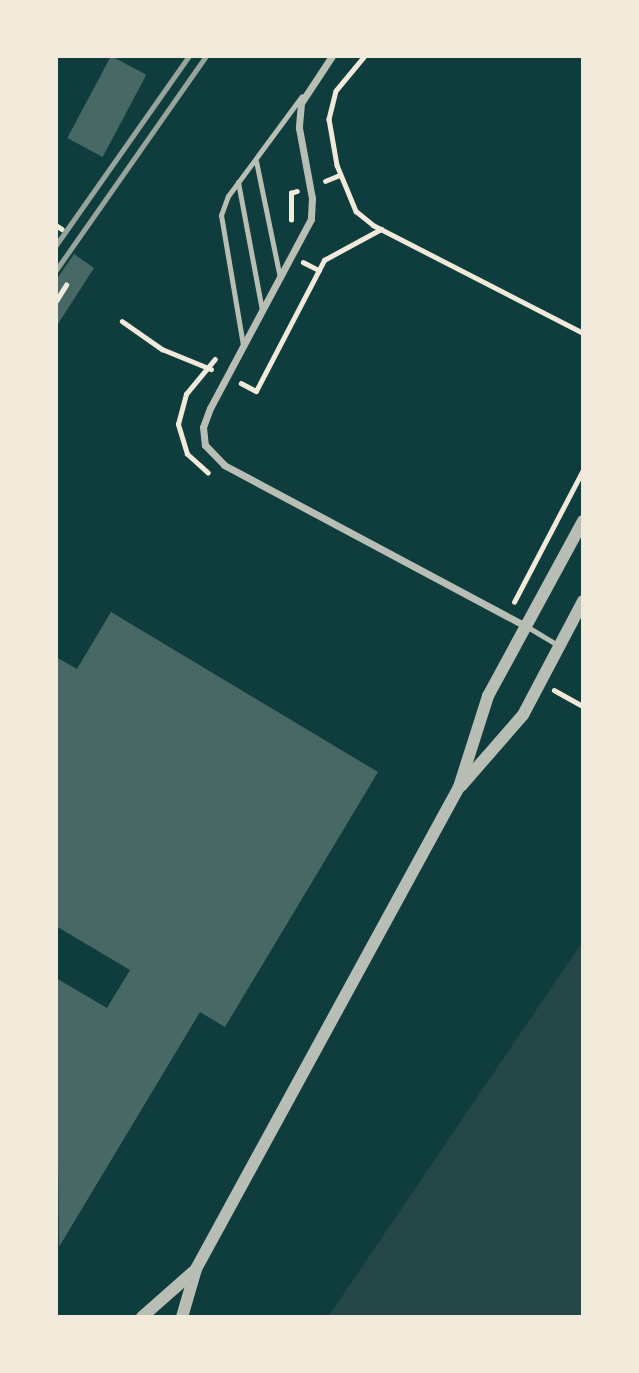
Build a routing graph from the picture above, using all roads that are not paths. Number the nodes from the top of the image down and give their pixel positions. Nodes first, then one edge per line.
1 (332, 56) edge
2 (304, 93) junction
3 (256, 161) junction
4 (238, 182) junction
5 (280, 278) junction
6 (262, 310) junction
7 (243, 346) junction
8 (583, 521) edge
9 (583, 601) edge
10 (526, 626) junction
11 (559, 646) junction
12 (459, 788) junction
13 (196, 1269) junction
14 (142, 1317) edge
15 (182, 1317) edge

1 - 2 street
2 - 3 lane
2 - 5 street
3 - 4 lane
3 - 5 lane
4 - 6 lane
4 - 7 lane
5 - 6 street
6 - 7 street
7 - 10 street
8 - 10 street
9 - 11 street
10 - 11 lane
10 - 12 street
11 - 12 street
12 - 13 street
13 - 14 street
13 - 15 street

